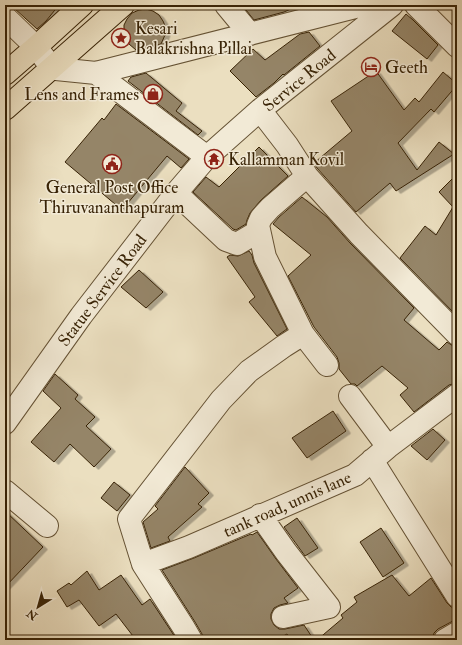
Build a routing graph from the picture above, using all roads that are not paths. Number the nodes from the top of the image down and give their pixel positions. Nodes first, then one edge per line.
1 (82, 5) edge
2 (123, 5) edge
3 (226, 5) edge
4 (363, 5) edge
5 (392, 5) edge
6 (416, 5) edge
7 (5, 18) edge
8 (250, 34) junction
9 (457, 46) edge
10 (36, 47) junction
11 (52, 68) junction
12 (96, 73) junction
13 (5, 74) edge
14 (5, 109) edge
15 (260, 110) junction
16 (207, 157) junction
17 (307, 176) junction
18 (176, 193) junction
19 (259, 231) junction
20 (303, 334) junction
21 (457, 334) edge
22 (326, 365) dead end
23 (457, 395) edge
24 (350, 396) dead end
25 (5, 423) edge
26 (380, 453) junction
27 (5, 491) edge
28 (260, 516) junction
29 (47, 526) dead end
30 (143, 564) junction
31 (457, 596) edge
32 (283, 617) dead end
33 (457, 633) edge
34 (191, 640) edge
35 (444, 640) edge

1 - 10 main road
2 - 11 main road
3 - 8 street
4 - 8 street
5 - 15 street, Service Road
6 - 9 street
7 - 10 street
8 - 12 street
10 - 11 street
10 - 13 main road
11 - 12 street
11 - 14 main road
12 - 16 street
15 - 16 street, Service Road
15 - 17 street
16 - 18 street, Statue Service Road
17 - 19 street
17 - 21 street
18 - 19 street
18 - 25 street, Statue Service Road
19 - 20 street
20 - 22 street
20 - 30 street
23 - 26 street, tank road, unnis lane
24 - 26 street
26 - 28 street, tank road, unnis lane
26 - 31 street
27 - 29 street
28 - 30 street, tank road, unnis lane
28 - 32 street
30 - 34 street
33 - 35 street

